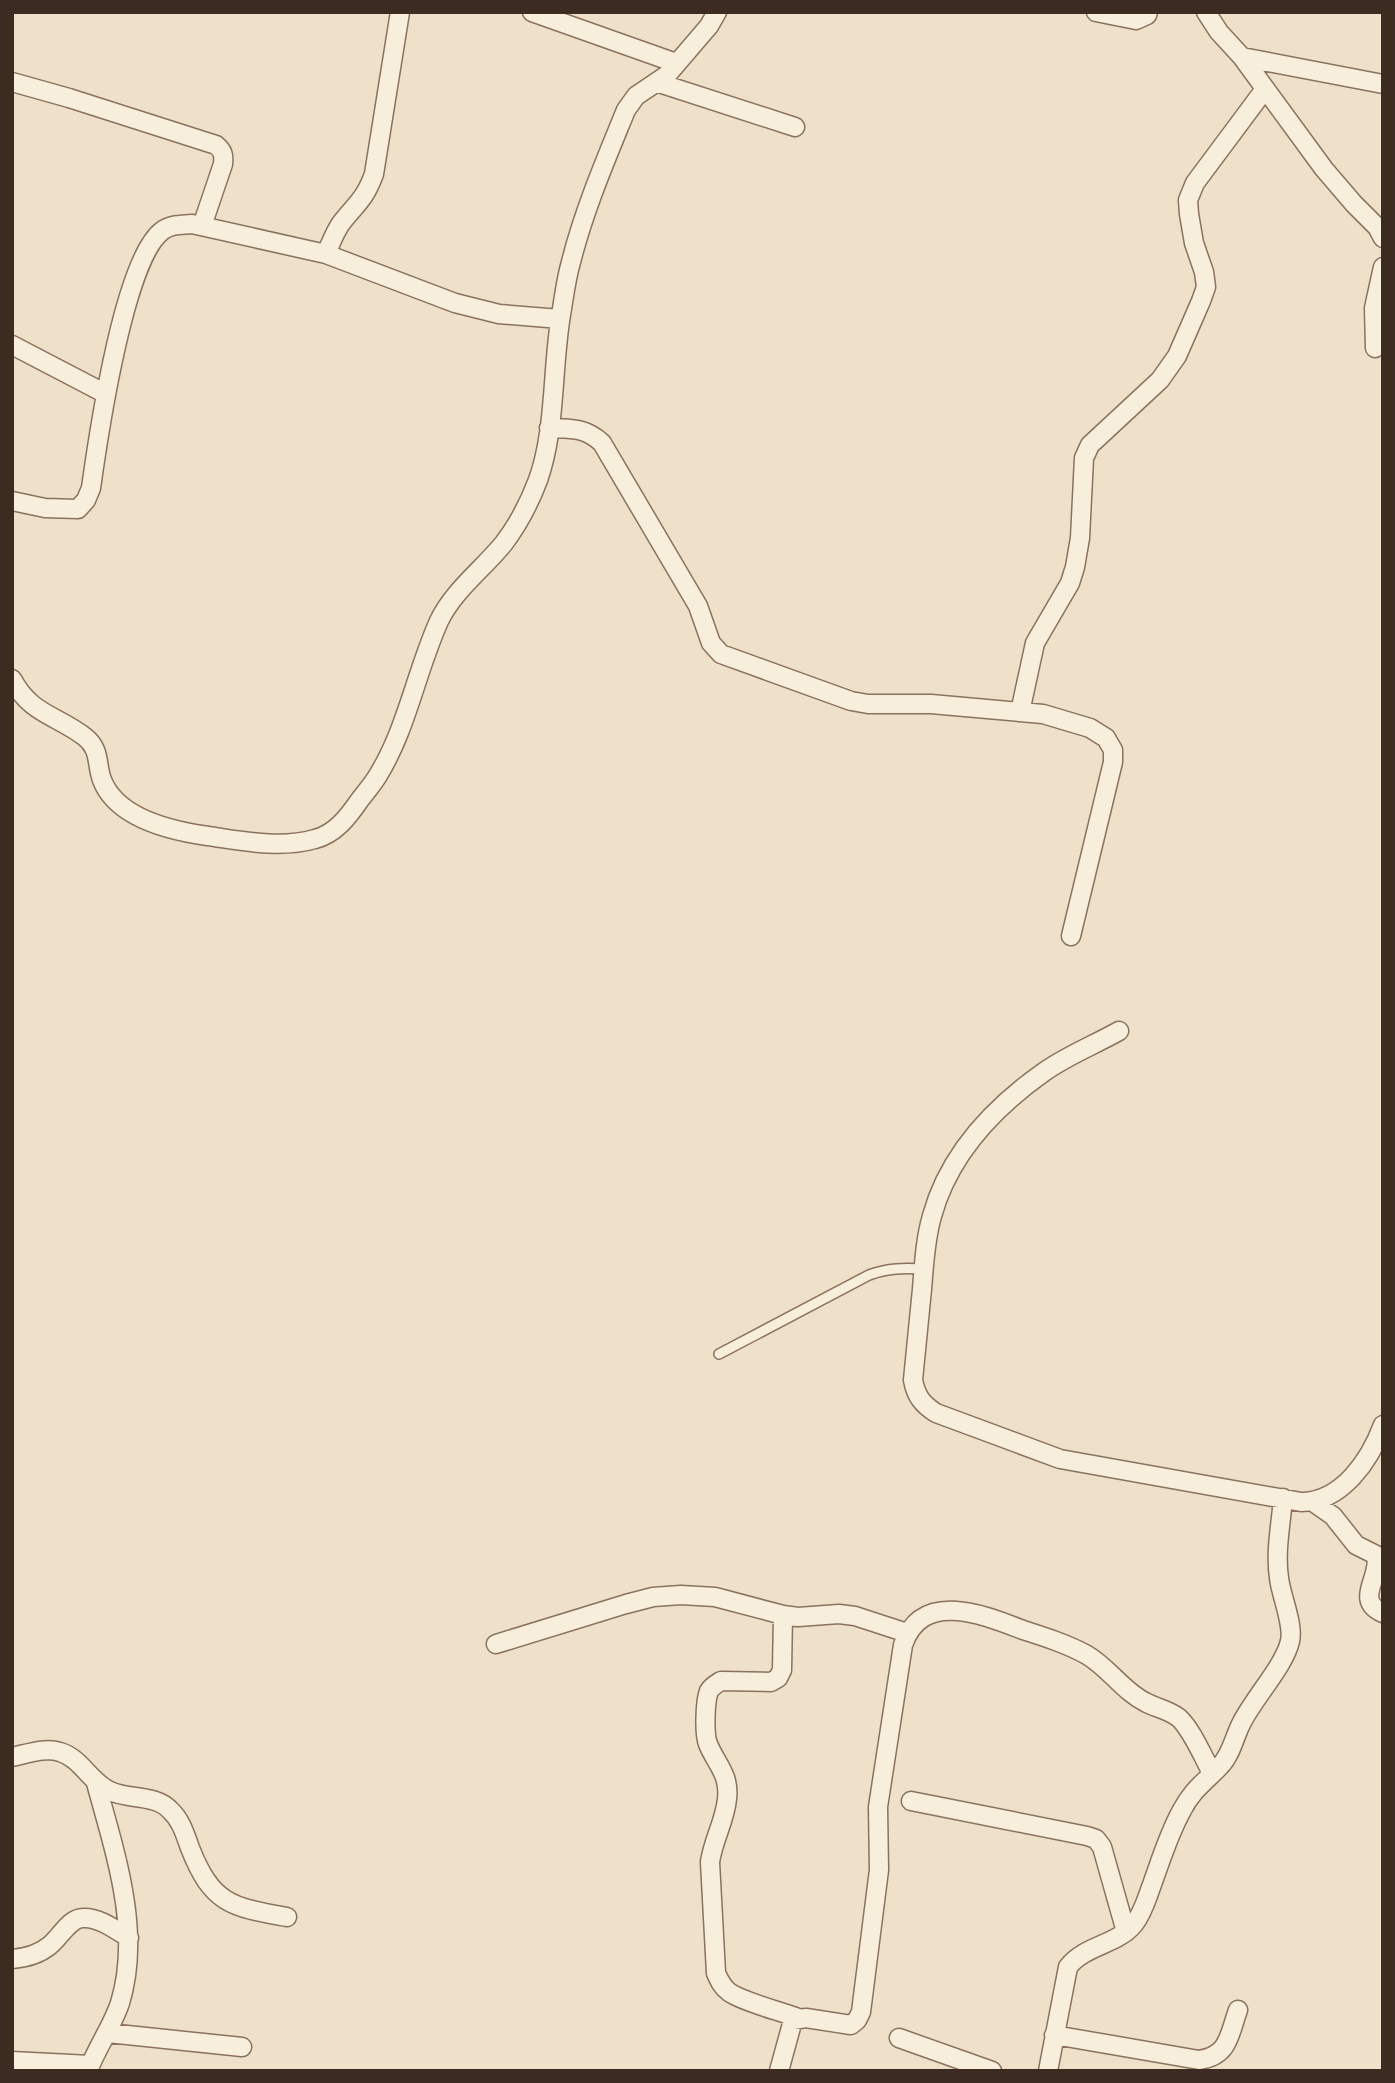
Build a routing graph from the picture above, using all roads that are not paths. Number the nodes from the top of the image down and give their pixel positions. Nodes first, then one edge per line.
1 (400, 12) edge
2 (532, 12) edge
3 (717, 12) edge
4 (1096, 12) edge
5 (1148, 12) edge
6 (1206, 12) edge
7 (1242, 57) junction
8 (676, 63) junction
9 (659, 83) junction
10 (1383, 85) edge
11 (17, 87) edge
12 (1265, 89) junction
13 (795, 127) dead end
14 (202, 226) junction
15 (1383, 238) edge
16 (326, 254) junction
17 (1383, 267) edge
18 (560, 319) junction
19 (12, 345) edge
20 (1375, 348) dead end
21 (106, 394) junction
22 (549, 428) junction
23 (12, 501) edge
24 (12, 679) edge
25 (1020, 712) junction
26 (1071, 936) dead end
27 (1119, 1031) dead end
28 (924, 1269) junction
29 (719, 1354) dead end
30 (1383, 1425) edge
31 (1283, 1498) junction
32 (1313, 1502) junction
33 (1383, 1613) edge
34 (783, 1615) junction
35 (907, 1633) junction
36 (496, 1644) dead end
37 (12, 1757) edge
38 (1212, 1773) junction
39 (96, 1783) junction
40 (911, 1801) dead end
41 (288, 1917) dead end
42 (1126, 1931) junction
43 (129, 1938) junction
44 (12, 1959) edge
45 (1238, 2010) dead end
46 (799, 2018) junction
47 (108, 2033) junction
48 (1054, 2035) junction
49 (899, 2038) dead end
50 (242, 2047) dead end
51 (12, 2061) edge
52 (89, 2068) edge
53 (779, 2071) edge
54 (992, 2071) edge
55 (1048, 2071) edge

1 - 16 street
2 - 8 street
3 - 8 street
4 - 5 street
6 - 7 street
7 - 10 street
7 - 12 street
8 - 9 street
9 - 13 street
9 - 18 street
11 - 14 street
12 - 15 street
12 - 25 street
14 - 16 street
14 - 21 street
16 - 18 street
17 - 20 street
18 - 22 street
19 - 21 street
21 - 23 street
22 - 24 street
22 - 25 street
25 - 26 street
27 - 28 street
28 - 29 lane
28 - 31 street
30 - 32 street
31 - 32 street
31 - 38 street
32 - 33 street
34 - 35 street
34 - 36 street
34 - 46 street
35 - 38 street
35 - 46 street
37 - 39 street
38 - 42 street
39 - 41 street
39 - 43 street
40 - 42 street
42 - 48 street
43 - 44 street
43 - 47 street
45 - 48 street
46 - 53 street
47 - 50 street
47 - 52 street
48 - 55 street
49 - 54 street
51 - 52 street

